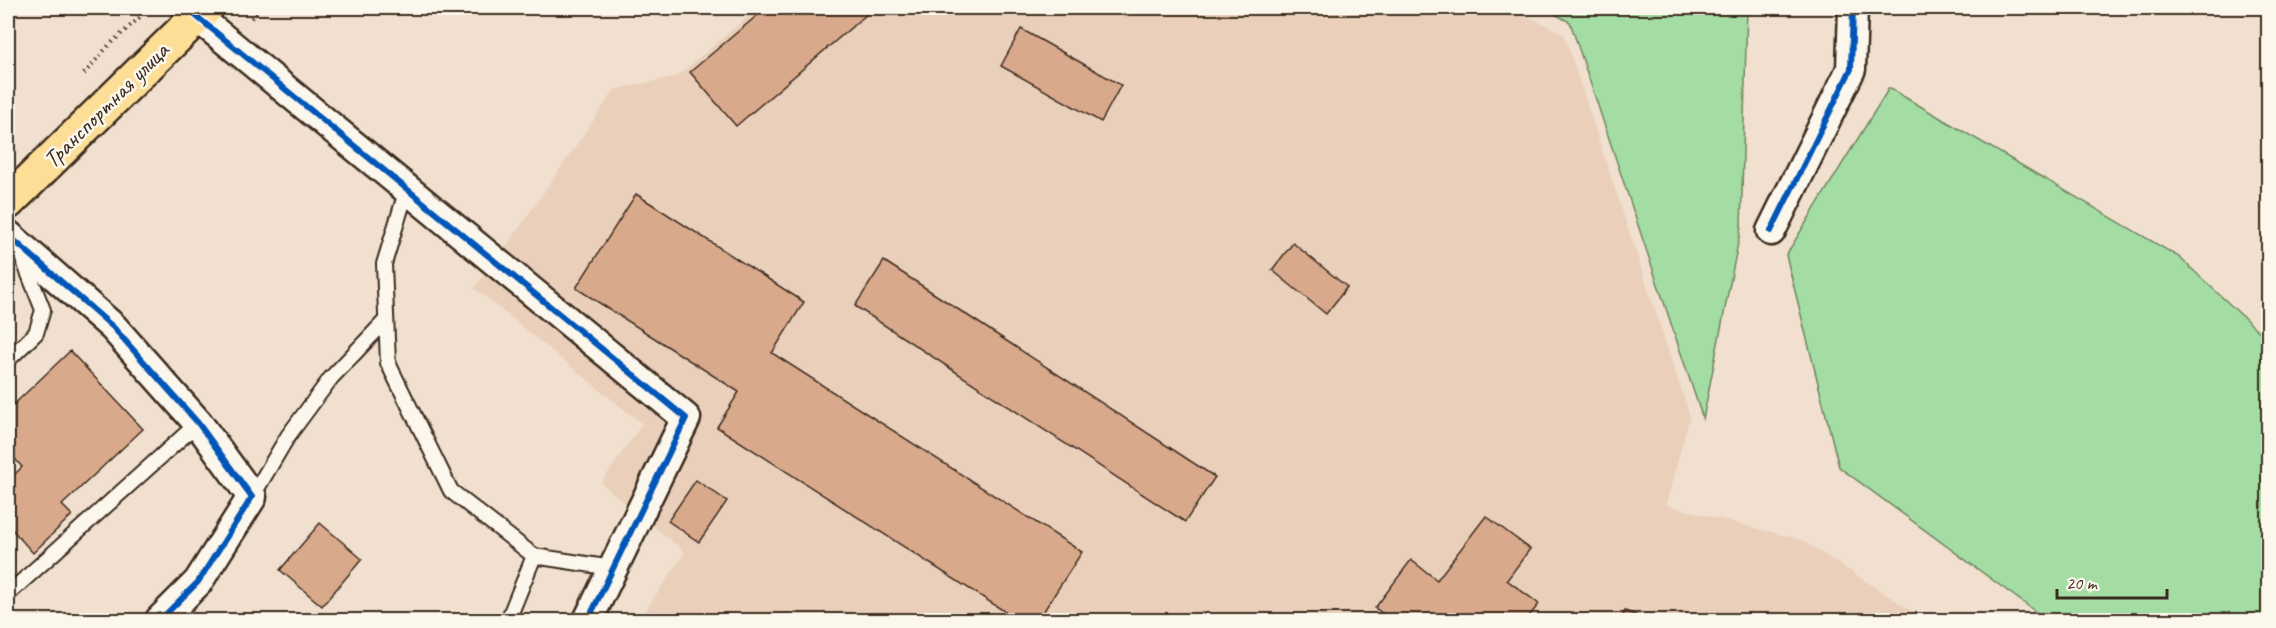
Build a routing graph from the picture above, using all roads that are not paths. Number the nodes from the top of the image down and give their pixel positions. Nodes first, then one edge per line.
1 (1853, 8) edge
2 (201, 12) edge
3 (407, 189) junction
4 (8, 202) edge
5 (1771, 231) dead end
6 (12, 239) edge
7 (386, 320) junction
8 (8, 360) edge
9 (198, 423) junction
10 (252, 497) junction
11 (534, 556) junction
12 (612, 568) junction
13 (8, 594) edge
14 (160, 621) edge
15 (508, 621) edge
16 (588, 621) edge

1 - 5 street
2 - 3 street
2 - 4 main road, Транспортная улица
3 - 7 lane
3 - 12 street
6 - 8 lane
6 - 9 street
7 - 10 lane
7 - 11 lane
9 - 10 street
9 - 13 lane
10 - 14 street
11 - 12 lane
11 - 15 lane
12 - 16 street

